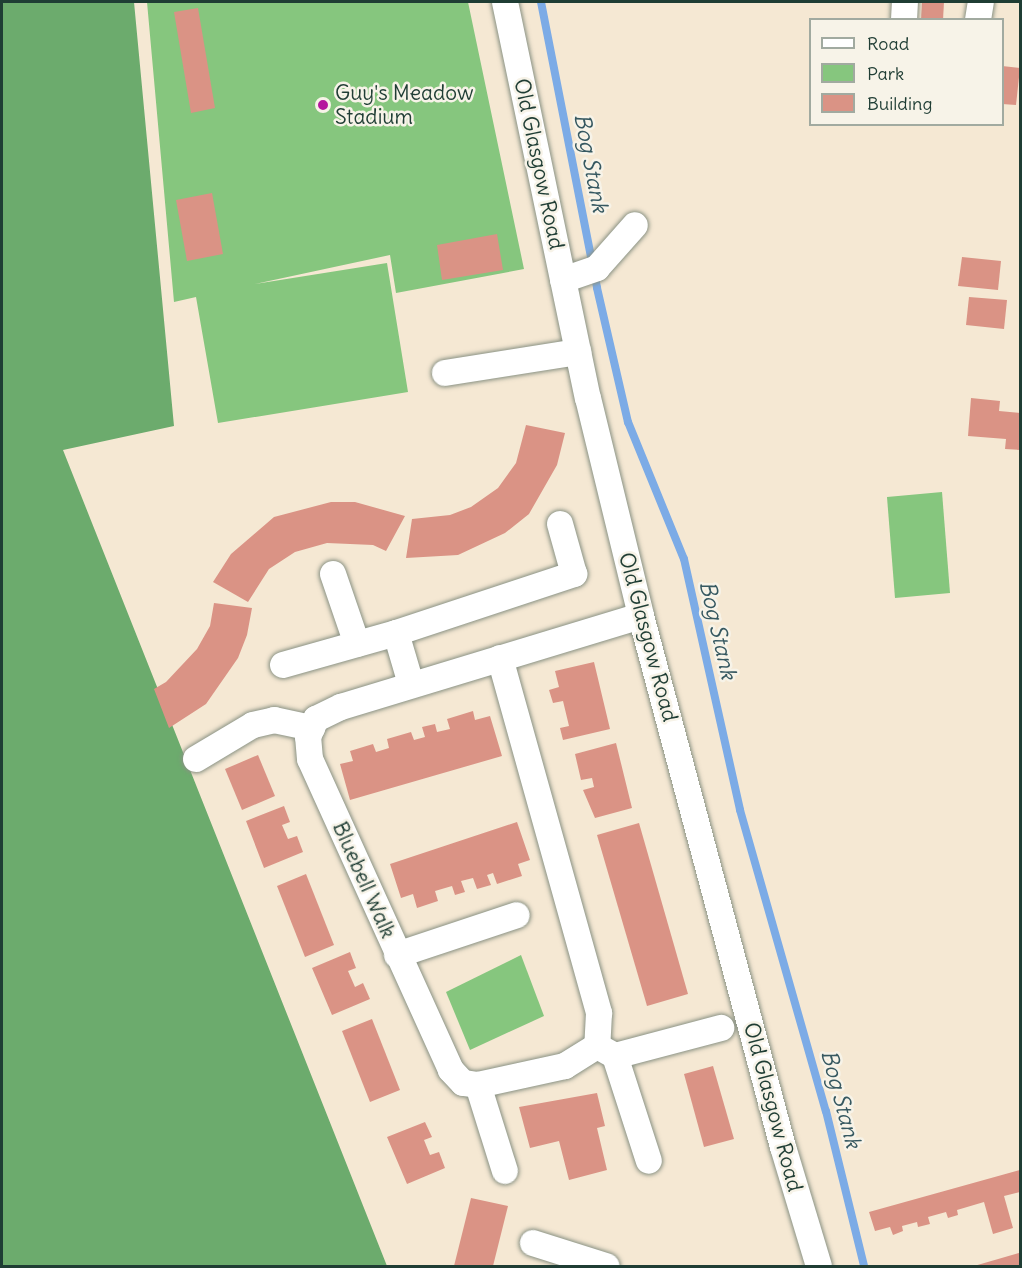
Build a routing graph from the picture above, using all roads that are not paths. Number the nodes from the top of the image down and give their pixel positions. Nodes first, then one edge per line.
1 (505, 2) edge
2 (905, 2) edge
3 (981, 2) edge
4 (904, 18) edge
5 (978, 18) edge
6 (635, 225) dead end
7 (582, 274) junction
8 (578, 352) junction
9 (445, 373) dead end
10 (560, 524) dead end
11 (333, 574) dead end
12 (641, 616) junction
13 (396, 633) junction
14 (357, 644) junction
15 (500, 658) junction
16 (283, 665) dead end
17 (411, 684) junction
18 (312, 728) junction
19 (196, 759) dead end
20 (517, 915) dead end
21 (397, 955) junction
22 (721, 1028) dead end
23 (606, 1051) junction
24 (478, 1085) junction
25 (649, 1161) dead end
26 (505, 1171) dead end
27 (533, 1244) dead end
28 (606, 1266) edge
29 (819, 1266) edge

1 - 7 street, Old Glasgow Road
2 - 4 street
3 - 5 street
6 - 7 street
7 - 8 street, Old Glasgow Road
8 - 9 street
8 - 12 street, Old Glasgow Road
10 - 13 street
11 - 14 street
12 - 15 street
12 - 29 street, Old Glasgow Road
13 - 14 street
13 - 17 street
14 - 16 street
15 - 17 street
15 - 23 street
17 - 18 street
18 - 19 street
18 - 21 street, Bluebell Walk
20 - 21 street
21 - 24 street, Bluebell Walk
22 - 23 street
23 - 24 street
23 - 25 street
24 - 26 street
27 - 28 street

